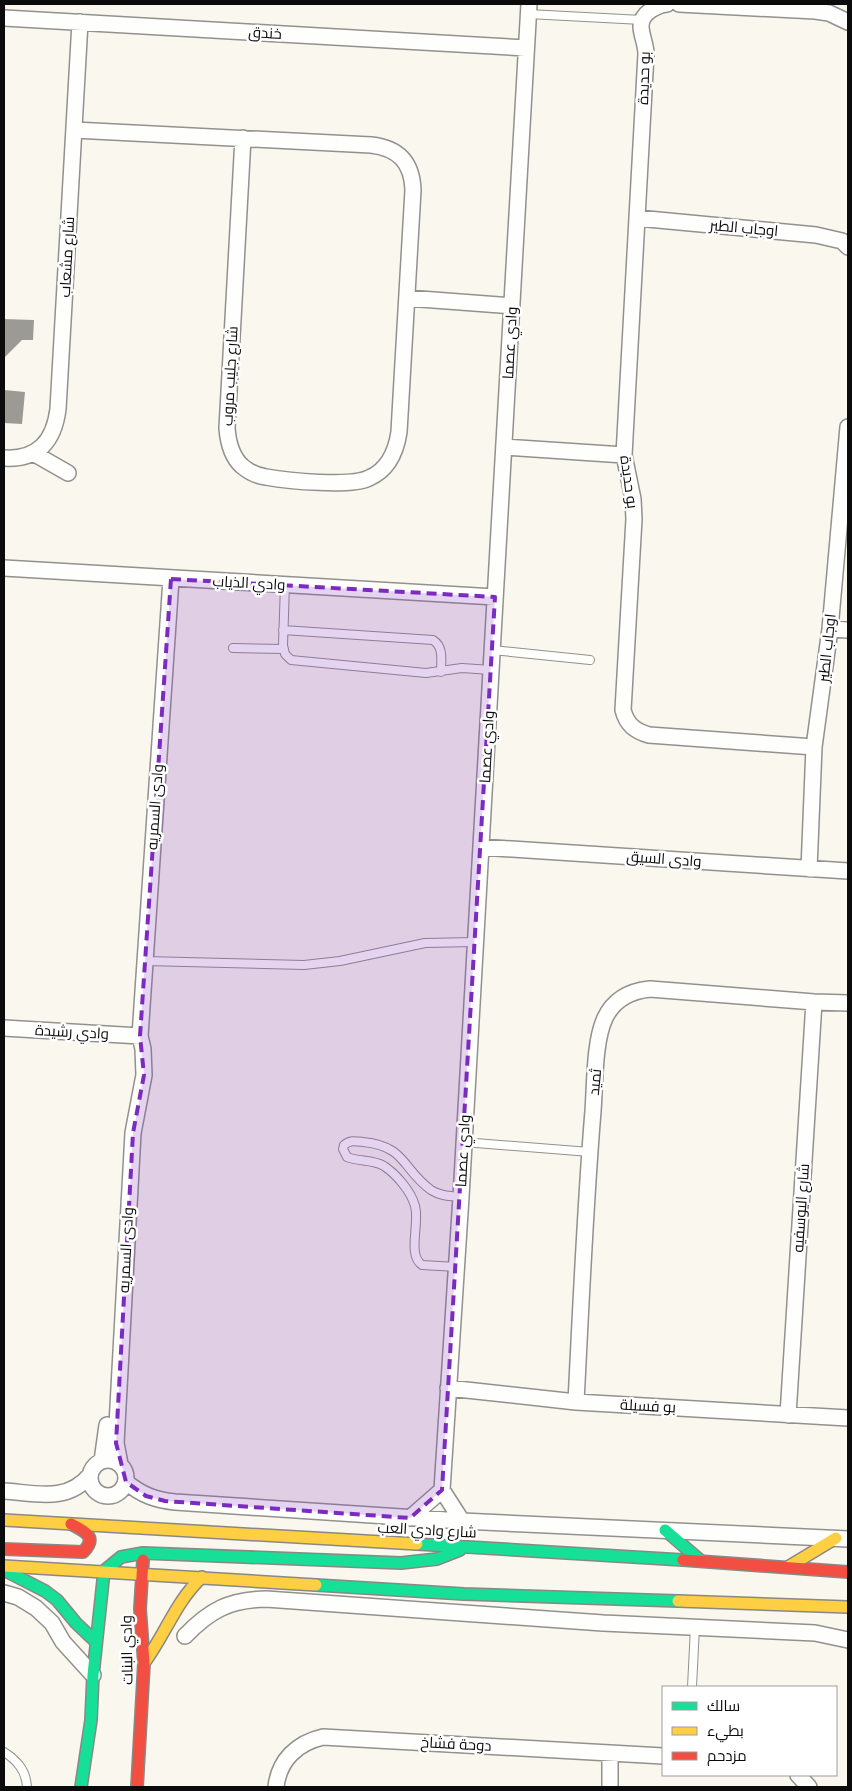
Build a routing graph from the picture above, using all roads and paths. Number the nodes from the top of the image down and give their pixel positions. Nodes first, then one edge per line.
1 (667, 4) edge
2 (679, 4) edge
3 (529, 9) edge
4 (4, 18) edge
5 (642, 20) junction
6 (80, 22) junction
7 (848, 22) edge
8 (526, 48) junction
9 (74, 130) junction
10 (243, 138) junction
11 (637, 218) junction
12 (848, 247) edge
13 (407, 298) junction
14 (512, 306) junction
15 (848, 427) edge
16 (504, 446) junction
17 (33, 453) junction
18 (624, 455) junction
19 (4, 458) edge
20 (68, 473) dead end
21 (4, 568) edge
22 (171, 579) junction
23 (285, 584) junction
24 (495, 597) junction
25 (830, 629) junction
26 (283, 630) junction
27 (848, 630) edge
28 (233, 648) dead end
29 (283, 649) junction
30 (492, 650) junction
31 (590, 660) dead end
32 (491, 670) junction
33 (441, 672) junction
34 (814, 747) junction
35 (481, 847) junction
36 (809, 869) junction
37 (848, 871) edge
38 (475, 942) junction
39 (145, 961) junction
40 (814, 1002) junction
41 (848, 1003) edge
42 (4, 1028) edge
43 (140, 1036) junction
44 (463, 1142) junction
45 (590, 1152) junction
46 (461, 1197) junction
47 (457, 1267) junction
48 (448, 1388) junction
49 (576, 1402) junction
50 (788, 1415) junction
51 (848, 1418) edge
52 (102, 1461) junction
53 (120, 1464) junction
54 (90, 1475) junction
55 (126, 1482) junction
56 (442, 1490) junction
57 (4, 1491) edge
58 (410, 1518) junction
59 (4, 1520) edge
60 (462, 1521) junction
61 (71, 1524) junction
62 (117, 1527) junction
63 (665, 1530) junction
64 (842, 1539) edge
65 (466, 1547) junction
66 (4, 1549) edge
67 (143, 1553) junction
68 (701, 1562) junction
69 (4, 1566) edge
70 (788, 1567) junction
71 (4, 1570) edge
72 (104, 1571) junction
73 (848, 1572) edge
74 (142, 1574) junction
75 (202, 1577) junction
76 (4, 1593) edge
77 (848, 1607) edge
78 (695, 1627) junction
79 (185, 1636) dead end
80 (848, 1640) edge
81 (96, 1642) junction
82 (144, 1663) junction
83 (93, 1676) junction
84 (692, 1686) edge
85 (4, 1752) edge
86 (610, 1754) junction
87 (662, 1756) edge
88 (799, 1776) edge
89 (27, 1787) edge
90 (81, 1787) edge
91 (137, 1787) edge
92 (276, 1787) edge
93 (610, 1787) edge
94 (809, 1787) edge

1 - 5 street
2 - 7 street
3 - 5 lane
3 - 8 street, وادي عصما
4 - 6 street, خندق
5 - 11 street, بو حديدة
6 - 8 street, خندق
6 - 9 street, شارع مشعاب
8 - 14 street, وادي عصما
9 - 10 street, شارع جليب مروب
9 - 17 street, شارع مشعاب
10 - 13 street, شارع جليب مروب
10 - 13 street, شارع جليب مروب
11 - 12 street, اوجاب الطير
11 - 18 street, بو حديدة
13 - 14 street
14 - 16 street, وادي عصما
15 - 25 street, اوجاب الطير
16 - 18 street
16 - 24 street, وادي عصما
17 - 19 street
17 - 20 street
18 - 34 street, بو حديدة
21 - 22 street, وادي الذياب
22 - 23 street, وادي الذياب
22 - 39 street, وادى السمريه
23 - 24 street, وادي الذياب
23 - 26 lane
24 - 30 street, وادي عصما
25 - 27 street
25 - 34 street, اوجاب الطير
26 - 29 lane
26 - 33 lane
28 - 29 lane
29 - 33 lane
30 - 31 lane
30 - 32 street, وادي عصما
32 - 33 lane
32 - 35 street, وادي عصما
34 - 36 street, اوجاب الطير
35 - 36 street, وادى السيق
35 - 38 street, وادي عصما
36 - 37 street, وادى السيق
38 - 39 lane
38 - 44 street, وادي عصما
39 - 43 street, وادى السمريه
40 - 41 street, ثميد
40 - 45 street, ثميد
40 - 50 street, شارع اليوسفيه
42 - 43 street, وادي رشيدة
43 - 52 street, وادى السمريه
43 - 53 street, وادى السمريه
44 - 45 lane
44 - 46 street, وادي عصما
45 - 49 street, ثميد
46 - 47 street, وادي عصما
46 - 47 lane
47 - 48 street, وادي عصما
48 - 49 street, بو فسيلة
48 - 56 street, وادي عصما
49 - 50 street, بو فسيلة
50 - 51 street, بو فسيلة
52 - 53 street
52 - 54 street
53 - 55 street
54 - 55 street
54 - 57 street
55 - 58 street
56 - 58 street
56 - 60 street
58 - 60 street
59 - 61 street, شارع وادي العب
60 - 63 street
61 - 62 street, شارع وادي العب
61 - 66 street
62 - 65 street, شارع وادي العب
62 - 67 street
63 - 64 street
63 - 68 street
64 - 70 street
65 - 67 street
65 - 68 street, شارع وادي العب
67 - 72 street
67 - 74 street, وادي البنات
68 - 70 street, شارع وادي العب
69 - 72 street
70 - 73 street, شارع وادي العب
71 - 81 street
72 - 74 street
72 - 81 street, وادي البنات
74 - 75 street
74 - 82 street, وادي البنات
75 - 77 street
75 - 82 street
76 - 83 street
78 - 79 street
78 - 80 street
78 - 84 lane
81 - 83 street, وادي البنات
82 - 91 street, وادي البنات
83 - 90 street, وادي البنات
85 - 89 lane
86 - 87 street, دوحة فشاخ
86 - 92 street, دوحة فشاخ
86 - 93 street
88 - 94 street

